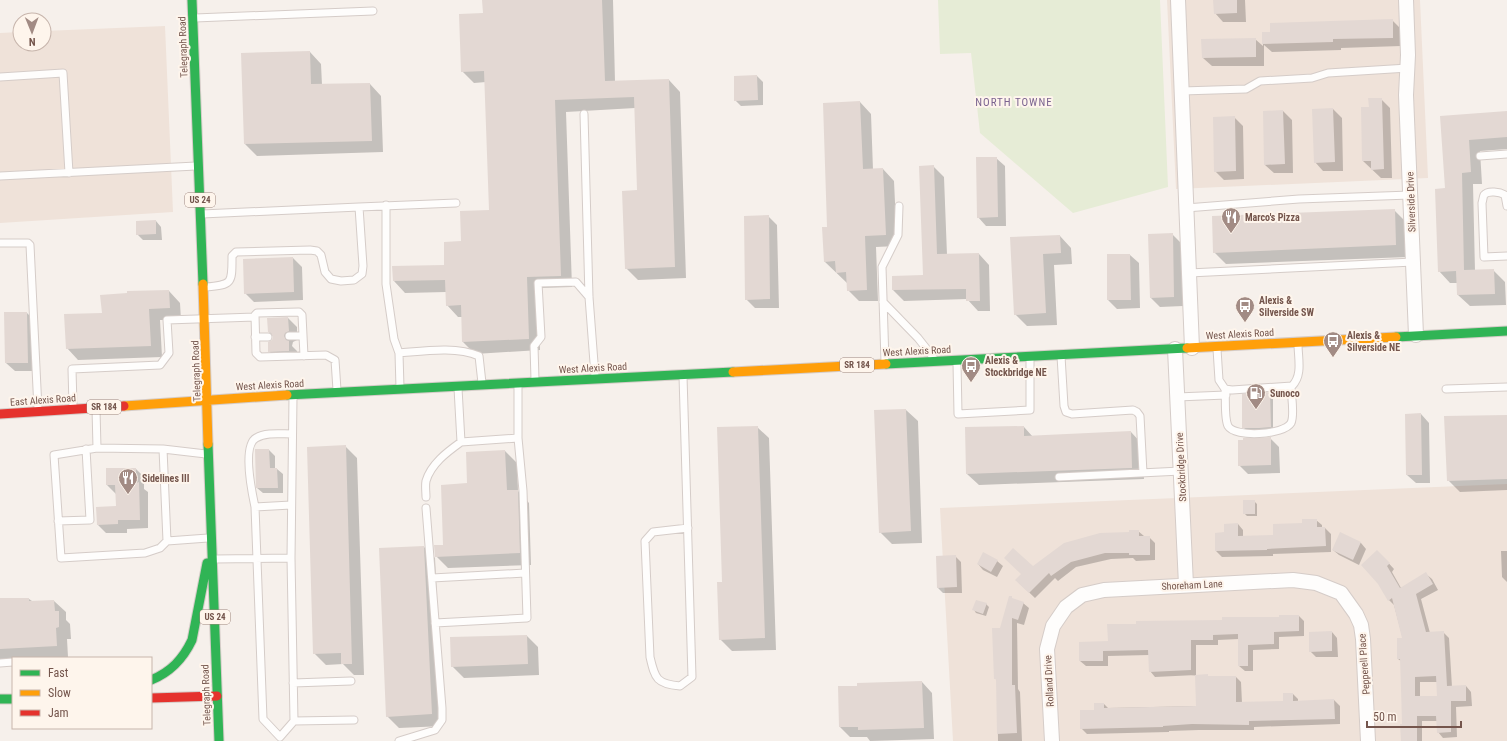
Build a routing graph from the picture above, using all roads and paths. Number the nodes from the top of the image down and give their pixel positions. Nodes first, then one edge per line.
1 (192, 0) edge
2 (1178, 0) edge
3 (1406, 0) edge
4 (373, 12) dead end
5 (193, 18) junction
6 (1408, 68) junction
7 (0, 77) edge
8 (1182, 91) junction
9 (584, 114) dead end
10 (1507, 154) edge
11 (1480, 156) dead end
12 (198, 166) junction
13 (69, 173) junction
14 (0, 176) edge
15 (1410, 195) junction
16 (456, 203) dead end
17 (386, 205) junction
18 (899, 206) dead end
19 (1507, 206) edge
20 (359, 207) junction
21 (1186, 208) junction
22 (200, 214) junction
23 (0, 243) edge
24 (1507, 256) edge
25 (1413, 262) junction
26 (1189, 273) junction
27 (203, 287) junction
28 (589, 297) junction
29 (883, 302) junction
30 (255, 317) junction
31 (205, 320) junction
32 (1507, 331) edge
33 (1416, 335) junction
34 (289, 336) dead end
35 (303, 336) junction
36 (256, 337) junction
37 (268, 337) dead end
38 (1298, 342) junction
39 (1216, 347) junction
40 (1192, 348) junction
41 (1175, 349) junction
42 (399, 353) junction
43 (1061, 355) junction
44 (304, 356) junction
45 (1030, 357) junction
46 (957, 360) junction
47 (937, 362) junction
48 (885, 364) junction
49 (683, 374) junction
50 (595, 378) junction
51 (535, 382) junction
52 (518, 383) junction
53 (482, 385) junction
54 (458, 386) junction
55 (1291, 386) junction
56 (1507, 386) edge
57 (401, 389) junction
58 (1446, 389) dead end
59 (1225, 392) junction
60 (337, 393) junction
61 (293, 395) junction
62 (1177, 397) junction
63 (208, 400) junction
64 (96, 407) junction
65 (74, 409) junction
66 (38, 411) junction
67 (0, 414) edge
68 (292, 434) junction
69 (518, 438) junction
70 (461, 442) junction
71 (97, 448) junction
72 (86, 449) junction
73 (163, 449) junction
74 (210, 454) junction
75 (1181, 471) junction
76 (1143, 473) junction
77 (1059, 478) dead end
78 (426, 497) dead end
79 (291, 505) junction
80 (255, 507) junction
81 (426, 508) dead end
82 (58, 521) junction
83 (688, 528) junction
84 (211, 538) junction
85 (167, 541) junction
86 (257, 558) junction
87 (291, 558) junction
88 (213, 559) junction
89 (525, 573) junction
90 (432, 578) junction
91 (1186, 585) junction
92 (1341, 593) joint
93 (435, 623) junction
94 (1055, 623) joint
95 (12, 662) edge
96 (0, 663) edge
97 (152, 680) edge
98 (351, 681) dead end
99 (293, 684) junction
100 (217, 696) junction
101 (152, 698) edge
102 (0, 699) edge
103 (12, 699) edge
104 (354, 720) dead end
105 (294, 721) junction
106 (280, 739) edge
107 (219, 741) edge
108 (399, 741) edge
109 (1052, 741) edge
110 (1368, 741) edge

1 - 5 main road, Telegraph Road / US 24
2 - 8 street
3 - 6 street, Silverside Drive
4 - 5 lane
5 - 12 main road, Telegraph Road / US 24
6 - 8 lane
6 - 15 street, Silverside Drive
7 - 13 lane
8 - 21 street
9 - 28 lane
10 - 11 lane
12 - 13 lane
12 - 22 main road, Telegraph Road / US 24
13 - 14 lane
15 - 21 lane
15 - 25 street, Silverside Drive
16 - 17 lane
17 - 20 lane
17 - 42 lane
18 - 29 lane
19 - 24 lane
20 - 22 lane
20 - 27 lane
21 - 26 street
22 - 27 main road, Telegraph Road / US 24
23 - 66 lane
25 - 26 lane
25 - 33 street, Silverside Drive
26 - 40 street
27 - 31 main road, Telegraph Road / US 24
28 - 50 lane
28 - 51 lane
29 - 47 lane
29 - 48 lane
30 - 31 lane
30 - 35 lane
30 - 36 lane
31 - 63 main road, Telegraph Road / US 24
31 - 65 lane
32 - 33 main road, West Alexis Road / SR 184
33 - 38 main road, West Alexis Road / SR 184
34 - 35 lane
35 - 44 lane
36 - 37 lane
36 - 44 lane
38 - 39 main road, West Alexis Road / SR 184
38 - 55 lane
39 - 40 main road, West Alexis Road / SR 184
39 - 59 lane
40 - 41 main road, West Alexis Road / SR 184
41 - 43 main road, West Alexis Road / SR 184
41 - 62 street, Stockbridge Drive
42 - 53 lane
42 - 57 lane
43 - 45 main road, West Alexis Road / SR 184
43 - 76 lane
44 - 60 lane
45 - 46 main road, West Alexis Road / SR 184
45 - 46 lane
46 - 47 main road, West Alexis Road / SR 184
47 - 48 main road, West Alexis Road / SR 184
48 - 49 main road, West Alexis Road / SR 184
49 - 50 main road, West Alexis Road / SR 184
49 - 83 lane
50 - 51 main road, West Alexis Road / SR 184
51 - 52 main road, West Alexis Road / SR 184
52 - 53 main road, West Alexis Road / SR 184
52 - 69 lane
53 - 54 main road, West Alexis Road / SR 184
54 - 57 main road, West Alexis Road / SR 184
54 - 70 lane
55 - 59 lane
55 - 59 lane
56 - 58 lane
57 - 60 main road, West Alexis Road / SR 184
59 - 62 lane
60 - 61 main road, West Alexis Road / SR 184
61 - 63 main road, West Alexis Road / SR 184
61 - 68 lane
62 - 75 street, Stockbridge Drive
63 - 64 main road, East Alexis Road / SR 184
63 - 74 main road, Telegraph Road / US 24
64 - 65 main road, East Alexis Road / SR 184
64 - 71 lane
65 - 66 main road, East Alexis Road / SR 184
66 - 67 main road, East Alexis Road / SR 184
68 - 79 lane
68 - 80 lane
69 - 70 lane
69 - 89 lane
70 - 78 lane
71 - 72 lane
71 - 73 lane
72 - 82 lane
72 - 82 lane
73 - 74 lane
73 - 85 lane
74 - 84 main road, Telegraph Road / US 24
75 - 76 lane
75 - 91 street, Stockbridge Drive
76 - 77 lane
79 - 80 lane
79 - 87 lane
80 - 86 lane
81 - 90 lane
82 - 85 lane
83 - 83 lane
84 - 85 lane
84 - 88 main road, Telegraph Road / US 24
84 - 97 main road
86 - 87 lane
86 - 88 lane
86 - 106 lane
87 - 99 lane
88 - 100 main road, Telegraph Road / US 24
89 - 90 lane
89 - 93 lane
90 - 93 lane
91 - 92 street, Shoreham Lane
91 - 94 street, Shoreham Lane
92 - 110 street, Pepperell Place
93 - 108 lane
94 - 109 street, Rolland Drive
95 - 96 lane
98 - 99 lane
99 - 105 lane
100 - 101 main road
100 - 107 main road, Telegraph Road / US 24
102 - 103 main road
104 - 105 lane
105 - 106 lane

